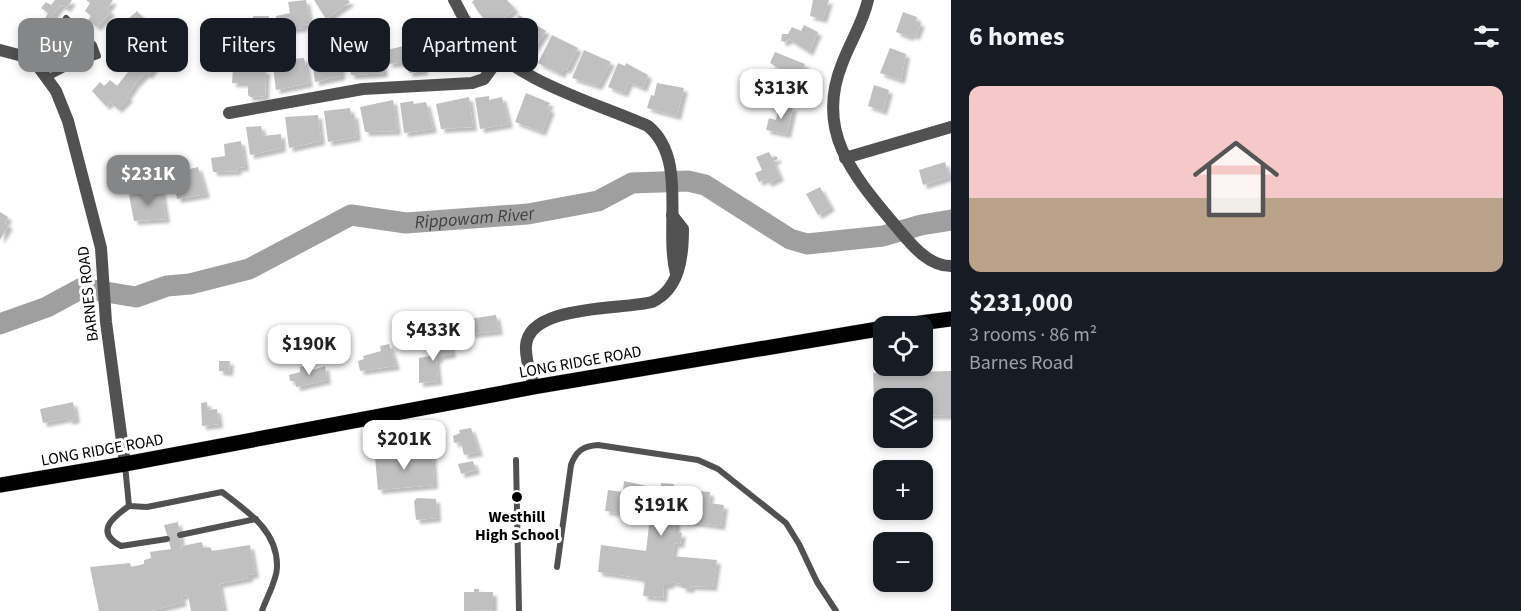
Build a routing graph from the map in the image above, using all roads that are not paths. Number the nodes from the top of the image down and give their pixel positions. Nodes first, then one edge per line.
1 (454, 0) edge
2 (868, 0) edge
3 (464, 18) edge
4 (94, 45) edge
5 (0, 50) edge
6 (94, 57) edge
7 (58, 72) edge
8 (489, 72) edge
9 (523, 72) edge
10 (47, 78) junction
11 (230, 113) dead end
12 (951, 127) edge
13 (845, 158) junction
14 (951, 266) edge
15 (951, 319) edge
16 (933, 321) edge
17 (873, 330) edge
18 (534, 387) junction
19 (516, 460) dead end
20 (125, 464) junction
21 (0, 485) edge
22 (129, 506) junction
23 (256, 519) junction
24 (180, 535) dead end
25 (167, 538) dead end
26 (557, 567) dead end
27 (262, 611) edge
28 (519, 611) edge
29 (836, 611) edge

1 - 3 street
2 - 13 street
4 - 6 lane
5 - 10 street, BARNES ROAD
7 - 10 lane
8 - 11 street
9 - 18 street
10 - 20 street, BARNES ROAD
12 - 13 street
13 - 14 street
15 - 16 main road
17 - 18 main road, LONG RIDGE ROAD
18 - 20 main road, LONG RIDGE ROAD
19 - 28 lane
20 - 21 main road, LONG RIDGE ROAD
20 - 22 lane
22 - 23 lane
22 - 25 lane
23 - 24 lane
23 - 27 lane
26 - 29 lane

